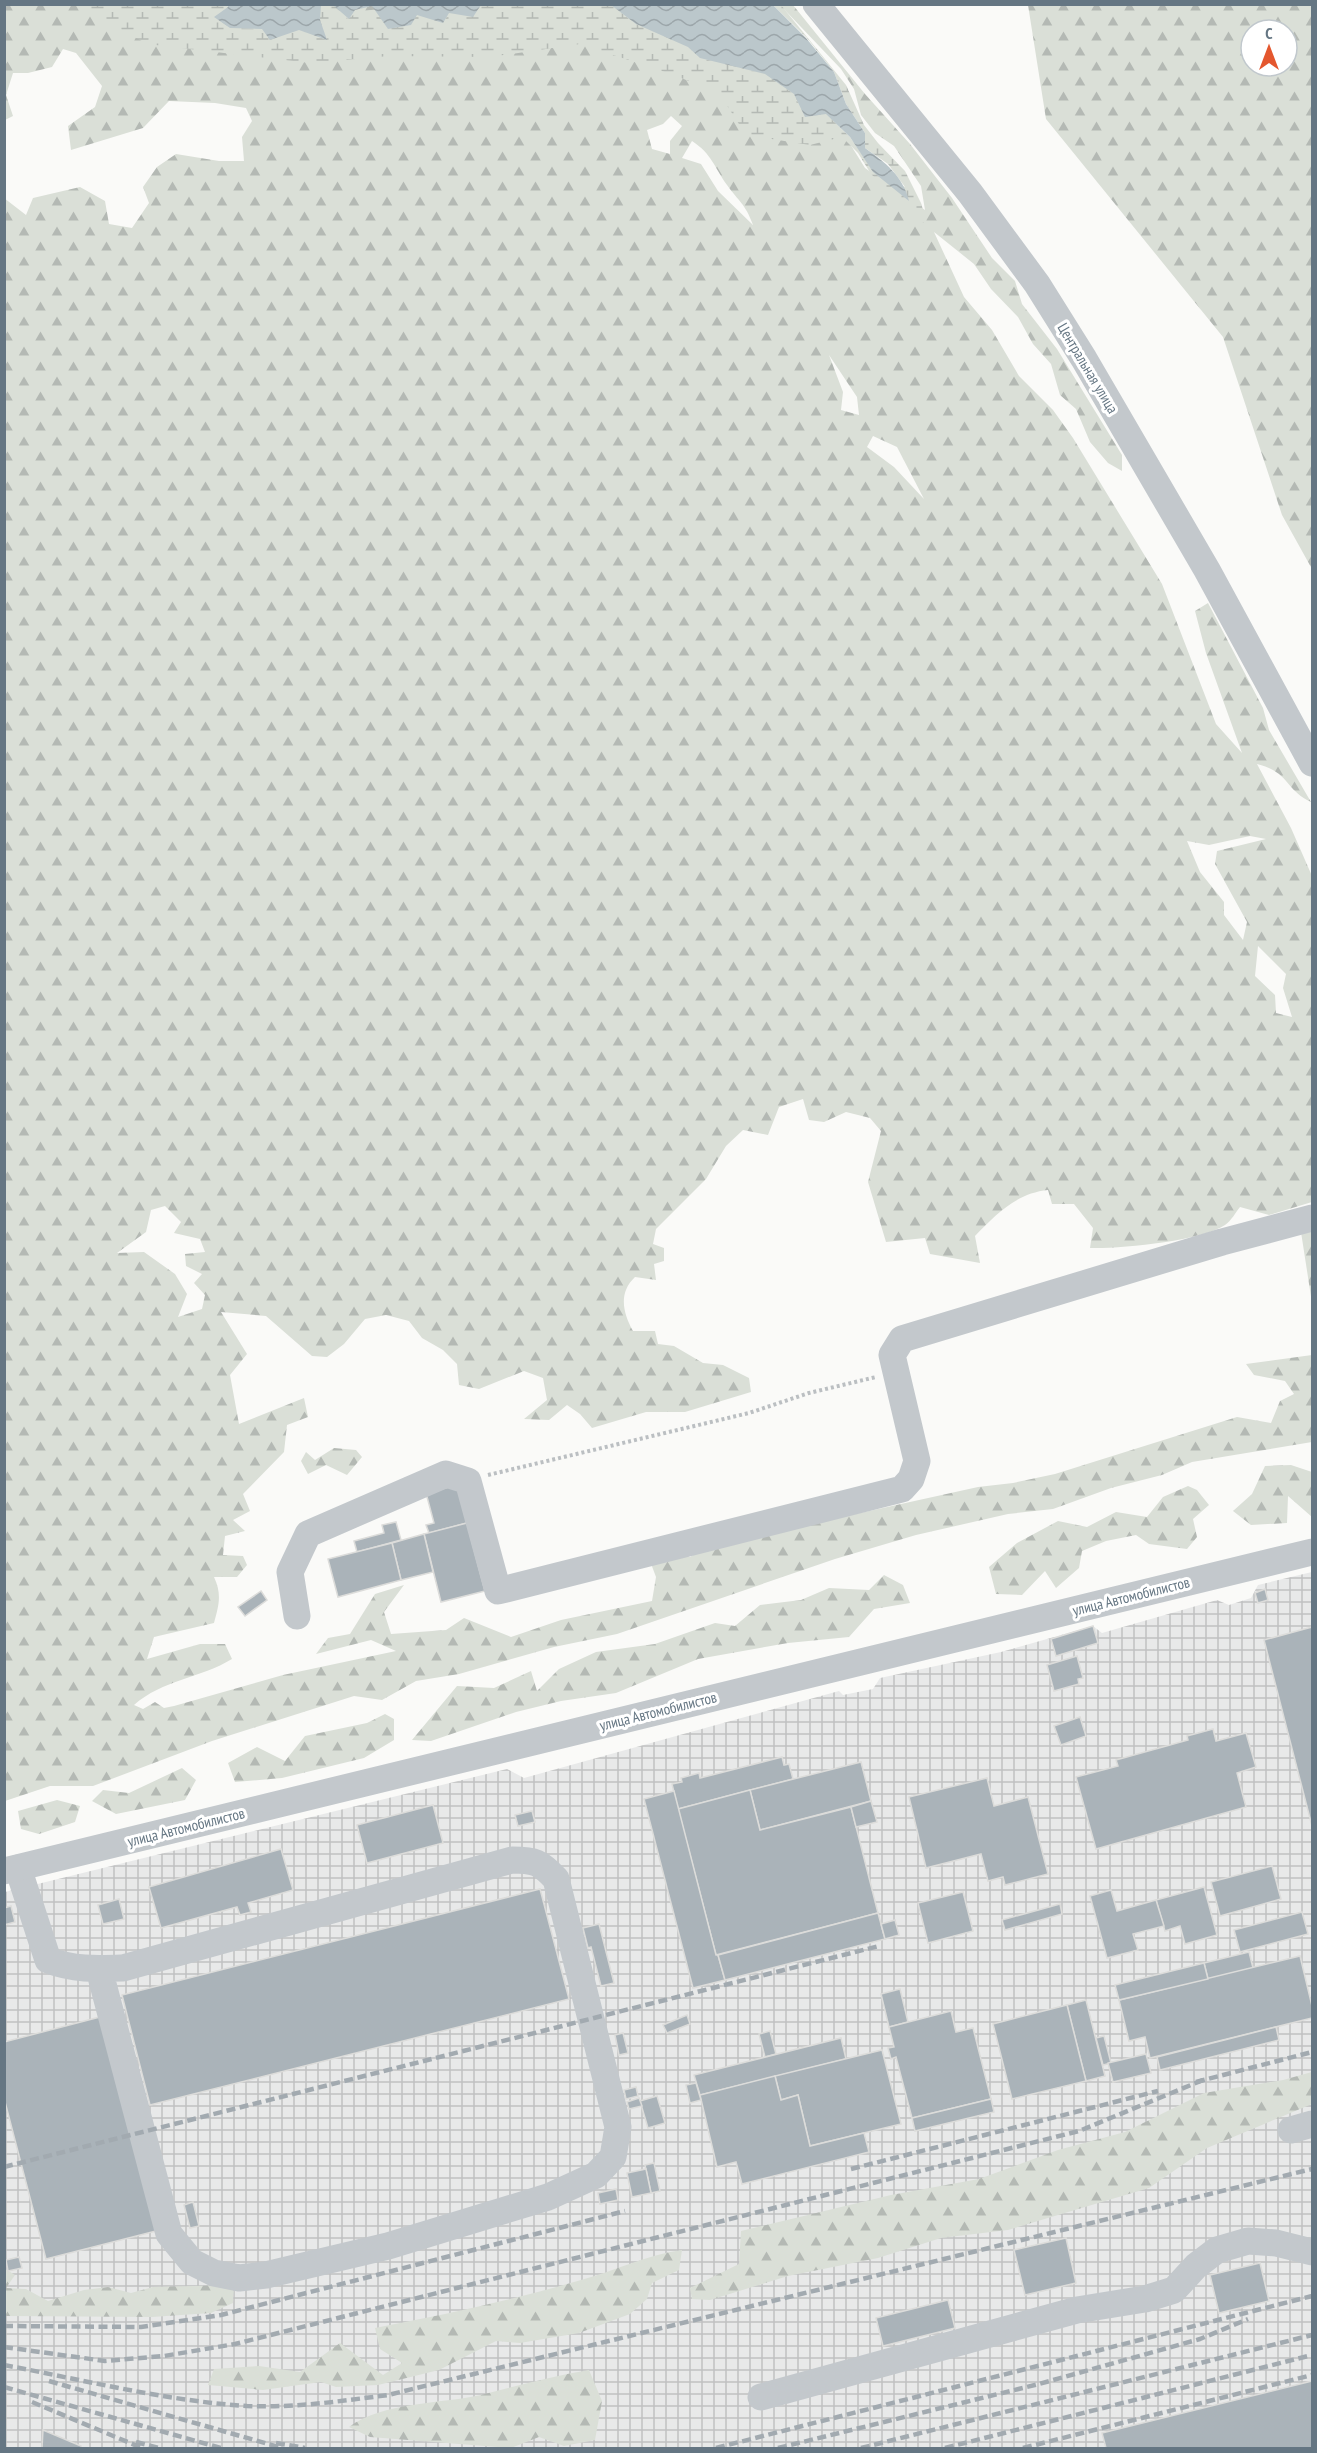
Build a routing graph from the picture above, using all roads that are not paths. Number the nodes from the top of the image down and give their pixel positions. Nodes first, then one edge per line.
1 (816, 4) edge
2 (1312, 763) edge
3 (1312, 1218) edge
4 (1312, 1552) edge
5 (297, 1616) dead end
6 (11, 1869) edge
7 (99, 1969) junction
8 (1312, 2252) edge
9 (761, 2397) dead end

1 - 2 street, Центральная улица
3 - 5 street
4 - 6 street, улица Автомобилистов
6 - 7 street
7 - 7 street
8 - 9 street

